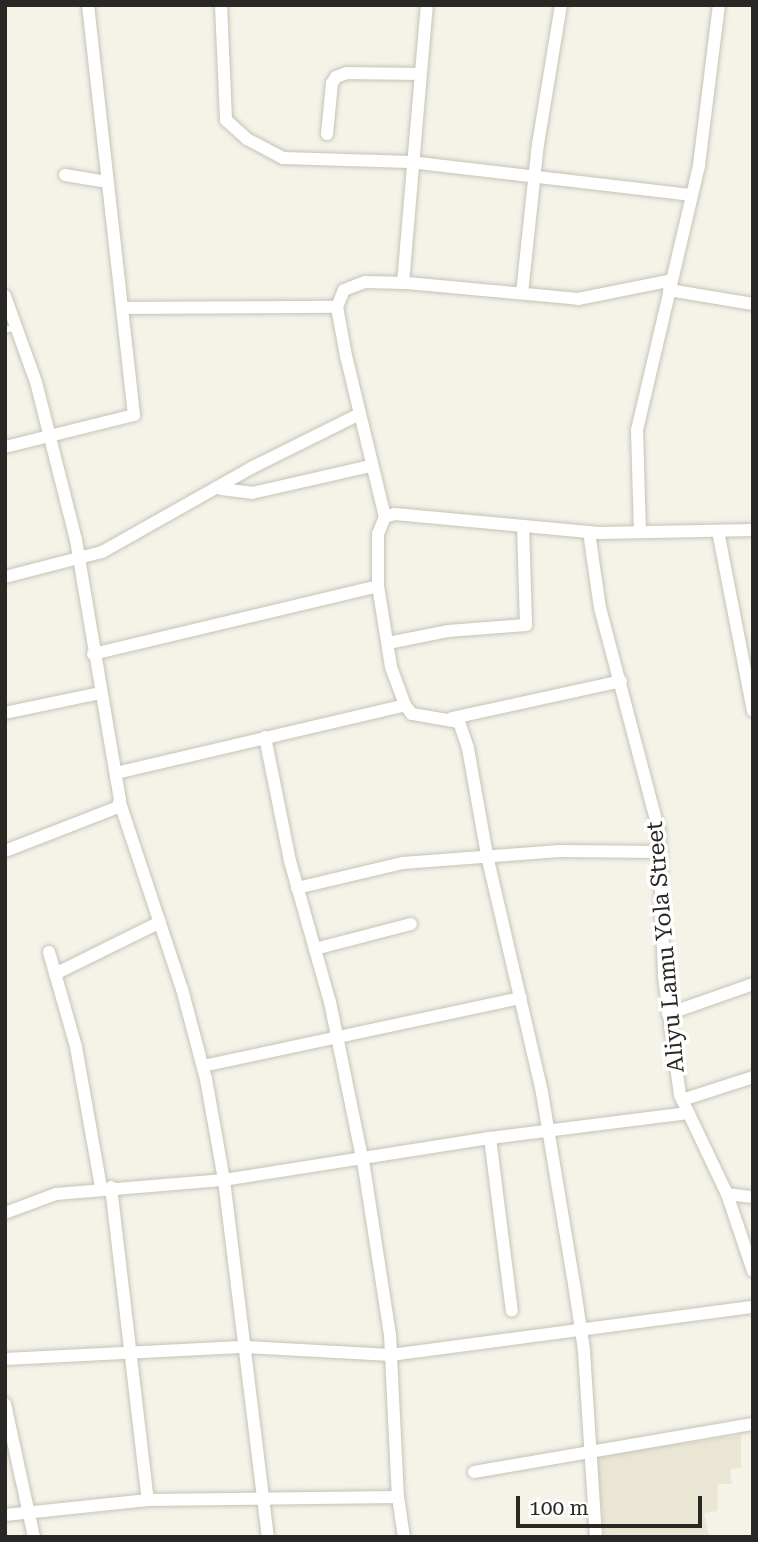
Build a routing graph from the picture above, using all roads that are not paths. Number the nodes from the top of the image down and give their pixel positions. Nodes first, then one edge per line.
1 (88, 5) edge
2 (221, 5) edge
3 (427, 5) edge
4 (561, 5) edge
5 (719, 5) edge
6 (420, 74) junction
7 (327, 134) dead end
8 (410, 162) junction
9 (65, 175) dead end
10 (534, 176) junction
11 (107, 182) junction
12 (692, 195) junction
13 (403, 283) junction
14 (671, 285) junction
15 (522, 293) junction
16 (5, 296) edge
17 (753, 304) edge
18 (337, 307) junction
19 (122, 308) junction
20 (11, 328) edge
21 (358, 415) junction
22 (49, 435) junction
23 (5, 447) edge
24 (371, 466) junction
25 (221, 489) junction
26 (385, 517) junction
27 (523, 526) junction
28 (753, 530) edge
29 (718, 531) junction
30 (589, 532) junction
31 (640, 532) junction
32 (79, 559) junction
33 (5, 578) edge
34 (378, 586) junction
35 (387, 643) junction
36 (93, 654) junction
37 (621, 681) junction
38 (100, 693) junction
39 (405, 705) junction
40 (753, 710) edge
41 (5, 713) edge
42 (452, 718) junction
43 (265, 737) junction
44 (116, 773) junction
45 (120, 803) junction
46 (5, 851) edge
47 (660, 852) junction
48 (487, 855) junction
49 (297, 888) junction
50 (160, 922) junction
51 (411, 924) dead end
52 (315, 949) junction
53 (49, 952) dead end
54 (55, 974) junction
55 (753, 984) edge
56 (521, 998) junction
57 (668, 1014) junction
58 (338, 1037) junction
59 (203, 1066) junction
60 (753, 1077) edge
61 (682, 1100) junction
62 (688, 1113) junction
63 (549, 1130) junction
64 (490, 1138) junction
65 (362, 1158) junction
66 (224, 1180) junction
67 (106, 1188) junction
68 (727, 1194) junction
69 (753, 1197) edge
70 (5, 1213) edge
71 (749, 1245) edge
72 (753, 1271) edge
73 (753, 1307) edge
74 (512, 1311) dead end
75 (580, 1327) junction
76 (246, 1347) junction
77 (128, 1350) junction
78 (391, 1355) junction
79 (5, 1359) edge
80 (5, 1404) edge
81 (753, 1424) edge
82 (587, 1453) junction
83 (474, 1472) dead end
84 (397, 1497) junction
85 (148, 1500) junction
86 (263, 1500) junction
87 (26, 1513) junction
88 (5, 1515) edge
89 (34, 1537) edge
90 (268, 1537) edge
91 (404, 1537) edge
92 (596, 1537) edge

1 - 11 street
2 - 8 street
3 - 6 street
4 - 10 street
5 - 12 street
6 - 7 street
6 - 8 street
8 - 10 street
8 - 13 street
9 - 11 street
10 - 12 street
10 - 15 street
11 - 19 street
12 - 14 street
13 - 15 street
13 - 18 street
14 - 15 street
14 - 17 street
14 - 31 street
16 - 20 street
18 - 19 street
18 - 21 street
19 - 22 street
20 - 22 street
21 - 24 street
21 - 25 street
22 - 23 street
22 - 32 street
24 - 25 street
24 - 26 street
25 - 32 street
26 - 27 street
26 - 34 street
27 - 30 street
27 - 35 street
28 - 29 street
29 - 31 street
29 - 40 street
30 - 31 street
30 - 37 street, Aliyu Lamu Yola Street
32 - 33 street
32 - 36 street
34 - 35 street
34 - 36 street
35 - 39 street
36 - 38 street
37 - 42 street
37 - 47 street, Aliyu Lamu Yola Street
38 - 41 street
38 - 44 street
39 - 42 street
39 - 43 street
42 - 48 street
43 - 44 street
43 - 49 street
44 - 45 street
45 - 46 street
45 - 50 street
47 - 48 street
47 - 57 street, Aliyu Lamu Yola Street
48 - 49 street
48 - 56 street
49 - 52 street
50 - 54 street
50 - 59 street
51 - 52 street
52 - 58 street
53 - 54 street
54 - 67 street
55 - 57 street
56 - 58 street
56 - 63 street
57 - 61 street, Aliyu Lamu Yola Street
58 - 59 street
58 - 65 street
59 - 66 street
60 - 61 street
61 - 62 street, Aliyu Lamu Yola Street
62 - 63 street
62 - 68 street, Aliyu Lamu Yola Street
63 - 64 street
63 - 75 street
64 - 65 street
64 - 74 street
65 - 66 street
65 - 78 street
66 - 67 street
66 - 76 street
67 - 70 street
67 - 77 street
68 - 69 street
68 - 71 street, Aliyu Lamu Yola Street
71 - 72 street, Aliyu Lamu Yola Street
73 - 75 street
75 - 78 street
75 - 82 street
76 - 77 street
76 - 78 street
76 - 86 street
77 - 79 street
77 - 85 street
78 - 84 street
80 - 87 street
81 - 82 street
82 - 83 street
82 - 92 street
84 - 86 street
84 - 91 street
85 - 86 street
85 - 87 street
86 - 90 street
87 - 88 street
87 - 89 street

